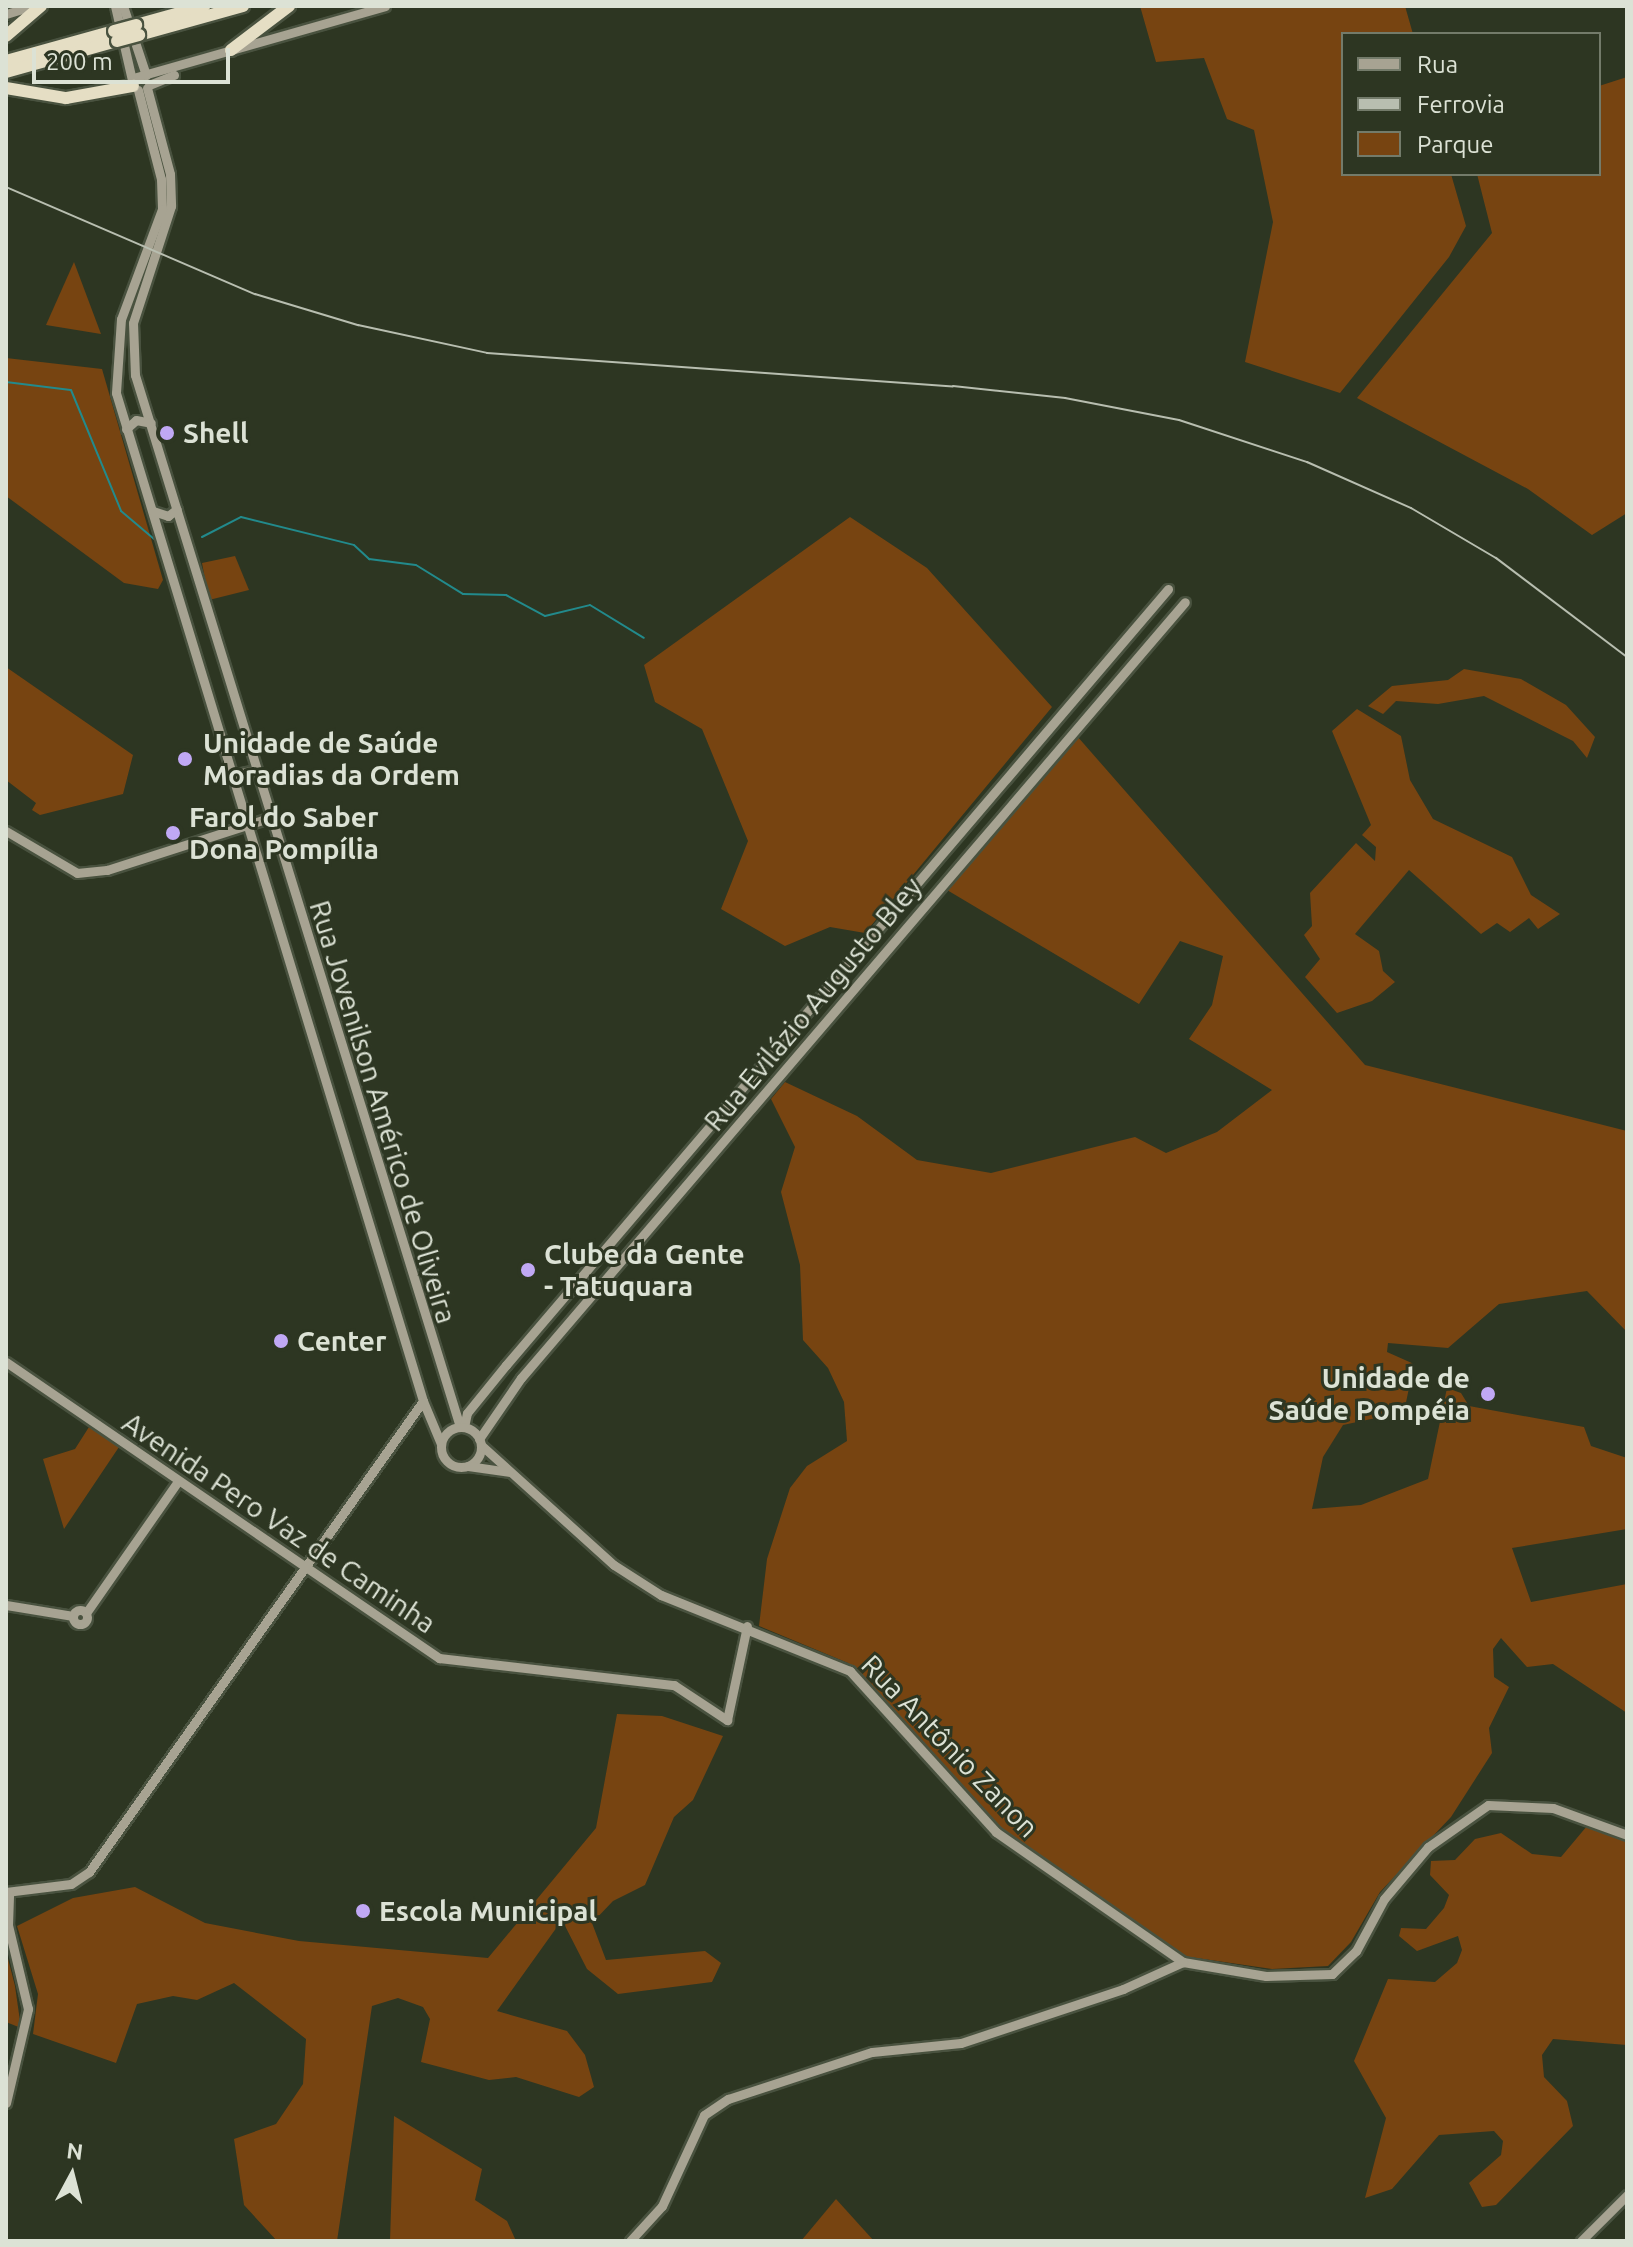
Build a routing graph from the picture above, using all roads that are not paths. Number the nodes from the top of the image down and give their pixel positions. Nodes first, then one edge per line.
1 (33, 6) edge
2 (41, 6) edge
3 (115, 6) edge
4 (123, 6) edge
5 (204, 6) edge
6 (243, 6) edge
7 (289, 6) edge
8 (385, 6) edge
9 (6, 14) edge
10 (137, 30) junction
11 (6, 36) edge
12 (115, 36) junction
13 (232, 53) junction
14 (6, 61) edge
15 (6, 72) edge
16 (146, 75) junction
17 (140, 86) junction
18 (6, 88) edge
19 (151, 423) junction
20 (126, 429) junction
21 (177, 509) junction
22 (153, 511) junction
23 (1168, 589) dead end
24 (1185, 602) dead end
25 (256, 770) junction
26 (232, 775) junction
27 (269, 818) junction
28 (247, 825) junction
29 (6, 831) edge
30 (6, 1362) edge
31 (423, 1401) junction
32 (455, 1411) junction
33 (467, 1413) junction
34 (462, 1427) junction
35 (480, 1442) junction
36 (441, 1444) junction
37 (467, 1466) junction
38 (515, 1475) junction
39 (178, 1481) junction
40 (305, 1566) junction
41 (6, 1605) edge
42 (747, 1626) junction
43 (1627, 1835) edge
44 (8, 1893) edge
45 (1183, 1962) junction
46 (6, 2103) edge
47 (1627, 2195) edge
48 (630, 2241) edge
49 (1581, 2241) edge

1 - 9 main road
2 - 11 highway
3 - 17 main road
4 - 16 main road
5 - 10 highway
6 - 10 highway
7 - 13 highway
8 - 13 main road
10 - 12 highway, bridge
12 - 14 highway
12 - 15 highway
13 - 16 main road
13 - 17 main road
16 - 17 main road
17 - 18 highway
17 - 19 main road, Rua Jovenilson Américo de Oliveira
17 - 20 main road, Rua Jovenilson Américo de Oliveira
19 - 20 main road
19 - 21 main road, Rua Jovenilson Américo de Oliveira
20 - 22 main road, Rua Jovenilson Américo de Oliveira
21 - 22 main road
21 - 25 main road, Rua Jovenilson Américo de Oliveira
22 - 26 main road, Rua Jovenilson Américo de Oliveira
23 - 33 main road, Rua Evilázio Augusto Bley
24 - 35 main road, Rua Evilázio Augusto Bley
25 - 26 main road
25 - 27 main road, Rua Jovenilson Américo de Oliveira
26 - 28 main road, Rua Jovenilson Américo de Oliveira
27 - 28 main road
27 - 32 main road, Rua Jovenilson Américo de Oliveira
28 - 29 main road
28 - 31 main road, Rua Jovenilson Américo de Oliveira
30 - 39 main road, Avenida Pero Vaz de Caminha
31 - 36 main road, Rua Jovenilson Américo de Oliveira
31 - 40 main road
32 - 33 main road
32 - 34 main road, Rua Jovenilson Américo de Oliveira
33 - 34 main road, Rua Evilázio Augusto Bley
34 - 35 main road, Rua Antônio Zanon
34 - 36 main road
35 - 37 main road, Rua Evilázio Augusto Bley
35 - 38 main road, Rua Antônio Zanon
36 - 37 main road
37 - 38 main road
38 - 42 main road, Rua Antônio Zanon
39 - 40 main road, Avenida Pero Vaz de Caminha
39 - 41 main road
40 - 42 main road, Avenida Pero Vaz de Caminha
40 - 44 main road
42 - 45 main road, Rua Antônio Zanon
43 - 45 main road, Rua Antônio Zanon
44 - 46 main road
45 - 48 main road
47 - 49 main road

